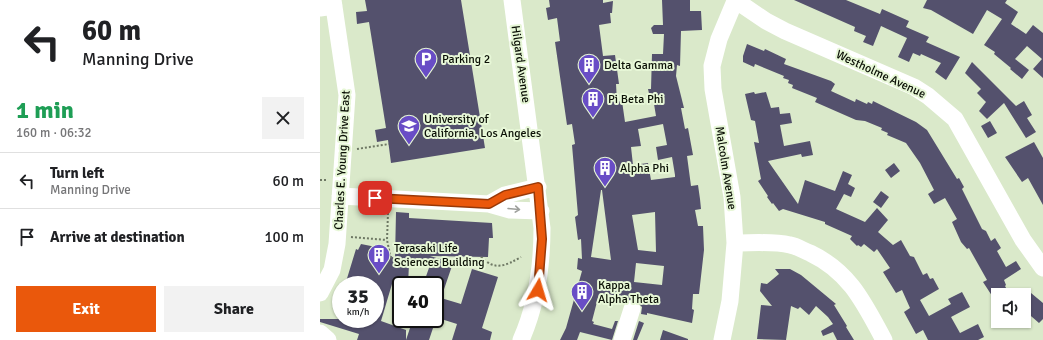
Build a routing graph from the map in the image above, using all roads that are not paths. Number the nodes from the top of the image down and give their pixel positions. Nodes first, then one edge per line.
1 (512, 0) edge
2 (735, 0) edge
3 (329, 5) edge
4 (538, 187) junction
5 (340, 196) junction
6 (489, 204) junction
7 (541, 211) junction
8 (735, 243) junction
9 (1043, 268) edge
10 (320, 292) edge
11 (632, 309) dead end
12 (320, 333) edge
13 (328, 340) edge
14 (521, 340) edge
15 (622, 340) edge
16 (722, 340) edge
17 (884, 340) edge

1 - 4 street, Hilgard Avenue
2 - 8 street, Malcolm Avenue
2 - 9 street, Westholme Avenue
3 - 5 street, Charles E. Young Drive East
4 - 6 street
4 - 7 street, Hilgard Avenue
5 - 6 street
5 - 10 street, Charles E. Young Drive East
6 -> 7 street
7 - 14 street, Hilgard Avenue
8 - 16 street, Malcolm Avenue
8 - 17 street
11 - 15 street
12 - 13 street

